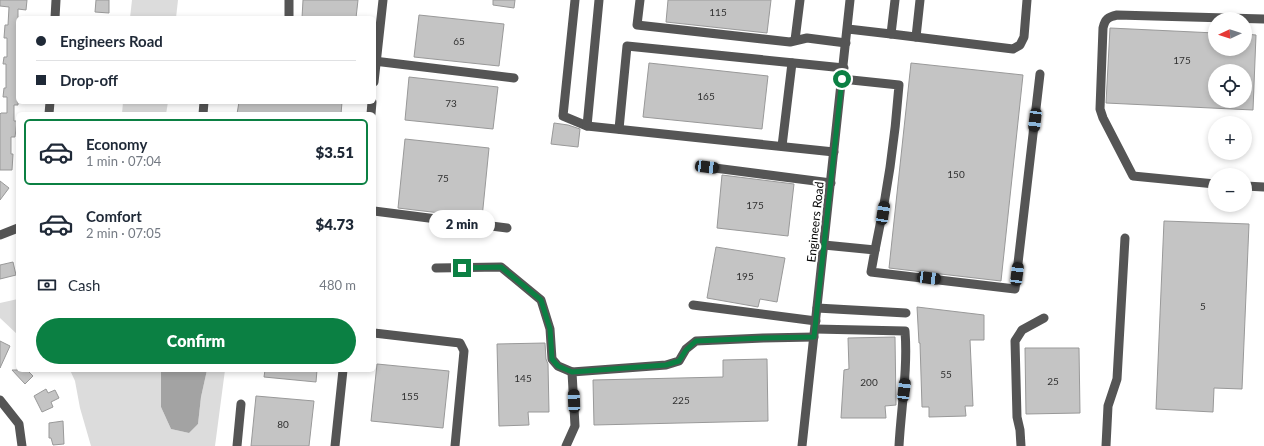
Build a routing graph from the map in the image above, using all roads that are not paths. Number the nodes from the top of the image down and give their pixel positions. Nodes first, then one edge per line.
1 (56, 0) edge
2 (289, 0) edge
3 (383, 0) edge
4 (575, 0) edge
5 (599, 0) edge
6 (640, 0) edge
7 (800, 0) edge
8 (850, 0) edge
9 (895, 0) edge
10 (920, 0) edge
11 (1027, 0) edge
12 (55, 16) edge
13 (289, 16) edge
14 (1264, 19) edge
15 (848, 29) junction
16 (891, 34) junction
17 (916, 37) junction
18 (795, 40) junction
19 (846, 43) junction
20 (376, 44) edge
21 (376, 61) edge
22 (792, 63) junction
23 (844, 68) junction
24 (1040, 74) dead end
25 (514, 78) dead end
26 (842, 79) junction
27 (588, 126) junction
28 (619, 129) junction
29 (782, 146) junction
30 (834, 152) junction
31 (707, 167) dead end
32 (831, 183) junction
33 (1208, 183) edge
34 (1252, 186) edge
35 (1264, 187) edge
36 (376, 212) edge
37 (507, 228) dead end
38 (16, 229) edge
39 (0, 235) edge
40 (1125, 238) dead end
41 (824, 245) junction
42 (875, 250) junction
43 (436, 268) dead end
44 (693, 305) dead end
45 (817, 308) junction
46 (906, 313) dead end
47 (1044, 318) dead end
48 (815, 329) junction
49 (376, 333) edge
50 (343, 372) edge
51 (572, 372) junction
52 (0, 400) edge
53 (241, 404) dead end
54 (22, 446) edge
55 (237, 446) edge
56 (335, 446) edge
57 (455, 446) edge
58 (566, 446) edge
59 (802, 446) edge
60 (899, 446) edge
61 (1021, 446) edge
62 (1106, 446) edge

1 - 12 street
2 - 13 street
3 - 20 street
4 - 27 street
5 - 27 street
6 - 18 street
7 - 18 street
8 - 15 street, Engineers Road
9 - 16 street
10 - 17 street
11 - 17 street
14 - 33 street
15 - 16 street
15 - 19 street, Engineers Road
16 - 17 street
18 - 19 street
19 - 23 street, Engineers Road
21 - 25 street
22 - 23 street
22 - 28 street
22 - 29 street
23 - 26 street, Engineers Road
24 - 42 street
26 - 30 street, Engineers Road
26 - 42 street
27 - 28 street
28 - 29 street
29 - 30 street
30 - 32 street, Engineers Road
31 - 32 street
32 - 41 street, Engineers Road
34 - 35 street
36 - 37 street
38 - 39 street
40 - 62 street
41 - 42 street
41 - 45 street, Engineers Road
43 - 51 street
44 - 48 street
45 - 46 street
45 - 48 street, Engineers Road
47 - 61 street
48 - 51 street
48 - 59 street, Engineers Road
48 - 60 street
49 - 57 street
50 - 56 street
51 - 58 street
52 - 54 street
53 - 55 street

